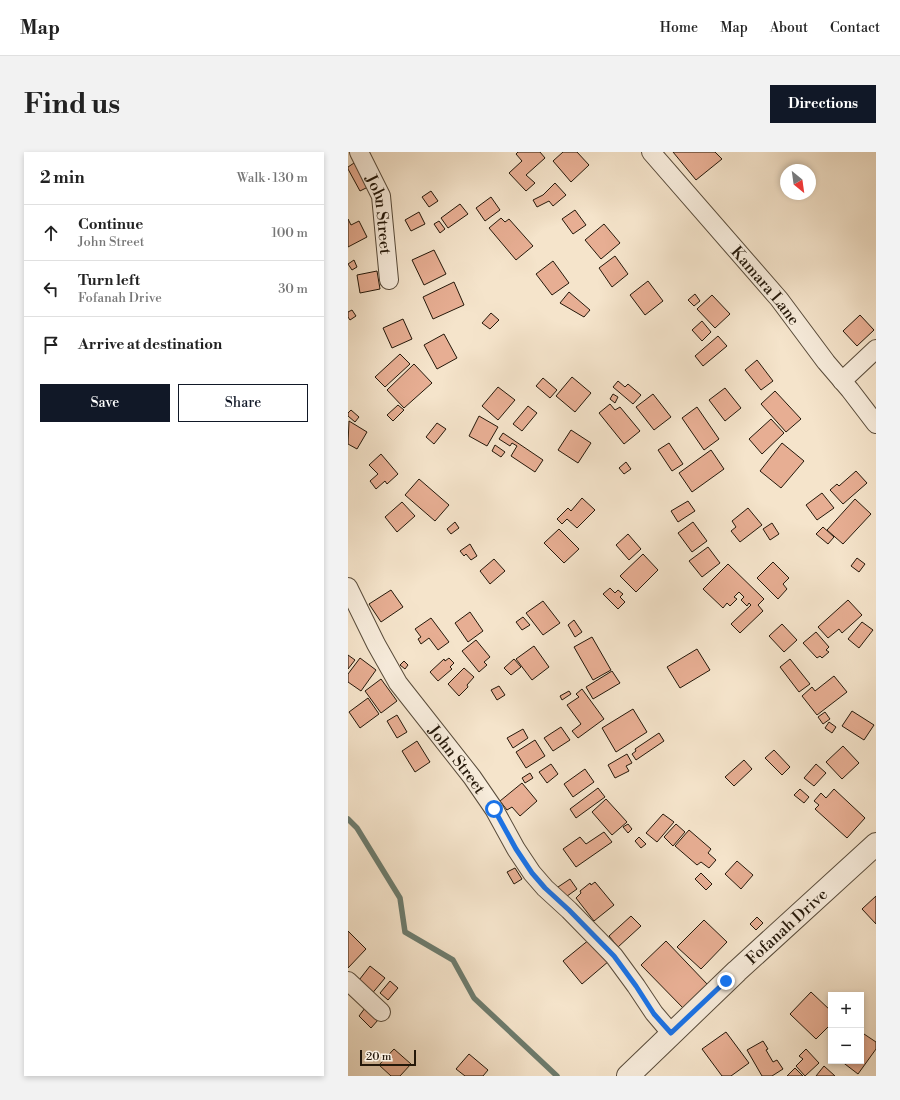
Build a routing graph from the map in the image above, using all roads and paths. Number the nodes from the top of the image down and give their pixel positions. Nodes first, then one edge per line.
1 (359, 152) edge
2 (651, 152) edge
3 (389, 280) dead end
4 (876, 349) edge
5 (842, 381) junction
6 (876, 424) edge
7 (348, 586) edge
8 (876, 844) edge
9 (348, 981) edge
10 (381, 1012) dead end
11 (671, 1033) junction
12 (628, 1076) edge

1 - 3 street, John Street
2 - 5 street, Kamara Lane
4 - 5 street
5 - 6 street, Kamara Lane
7 - 11 street, John Street
8 - 11 street, Fofanah Drive
9 - 10 street
11 - 12 street, Fofanah Drive

